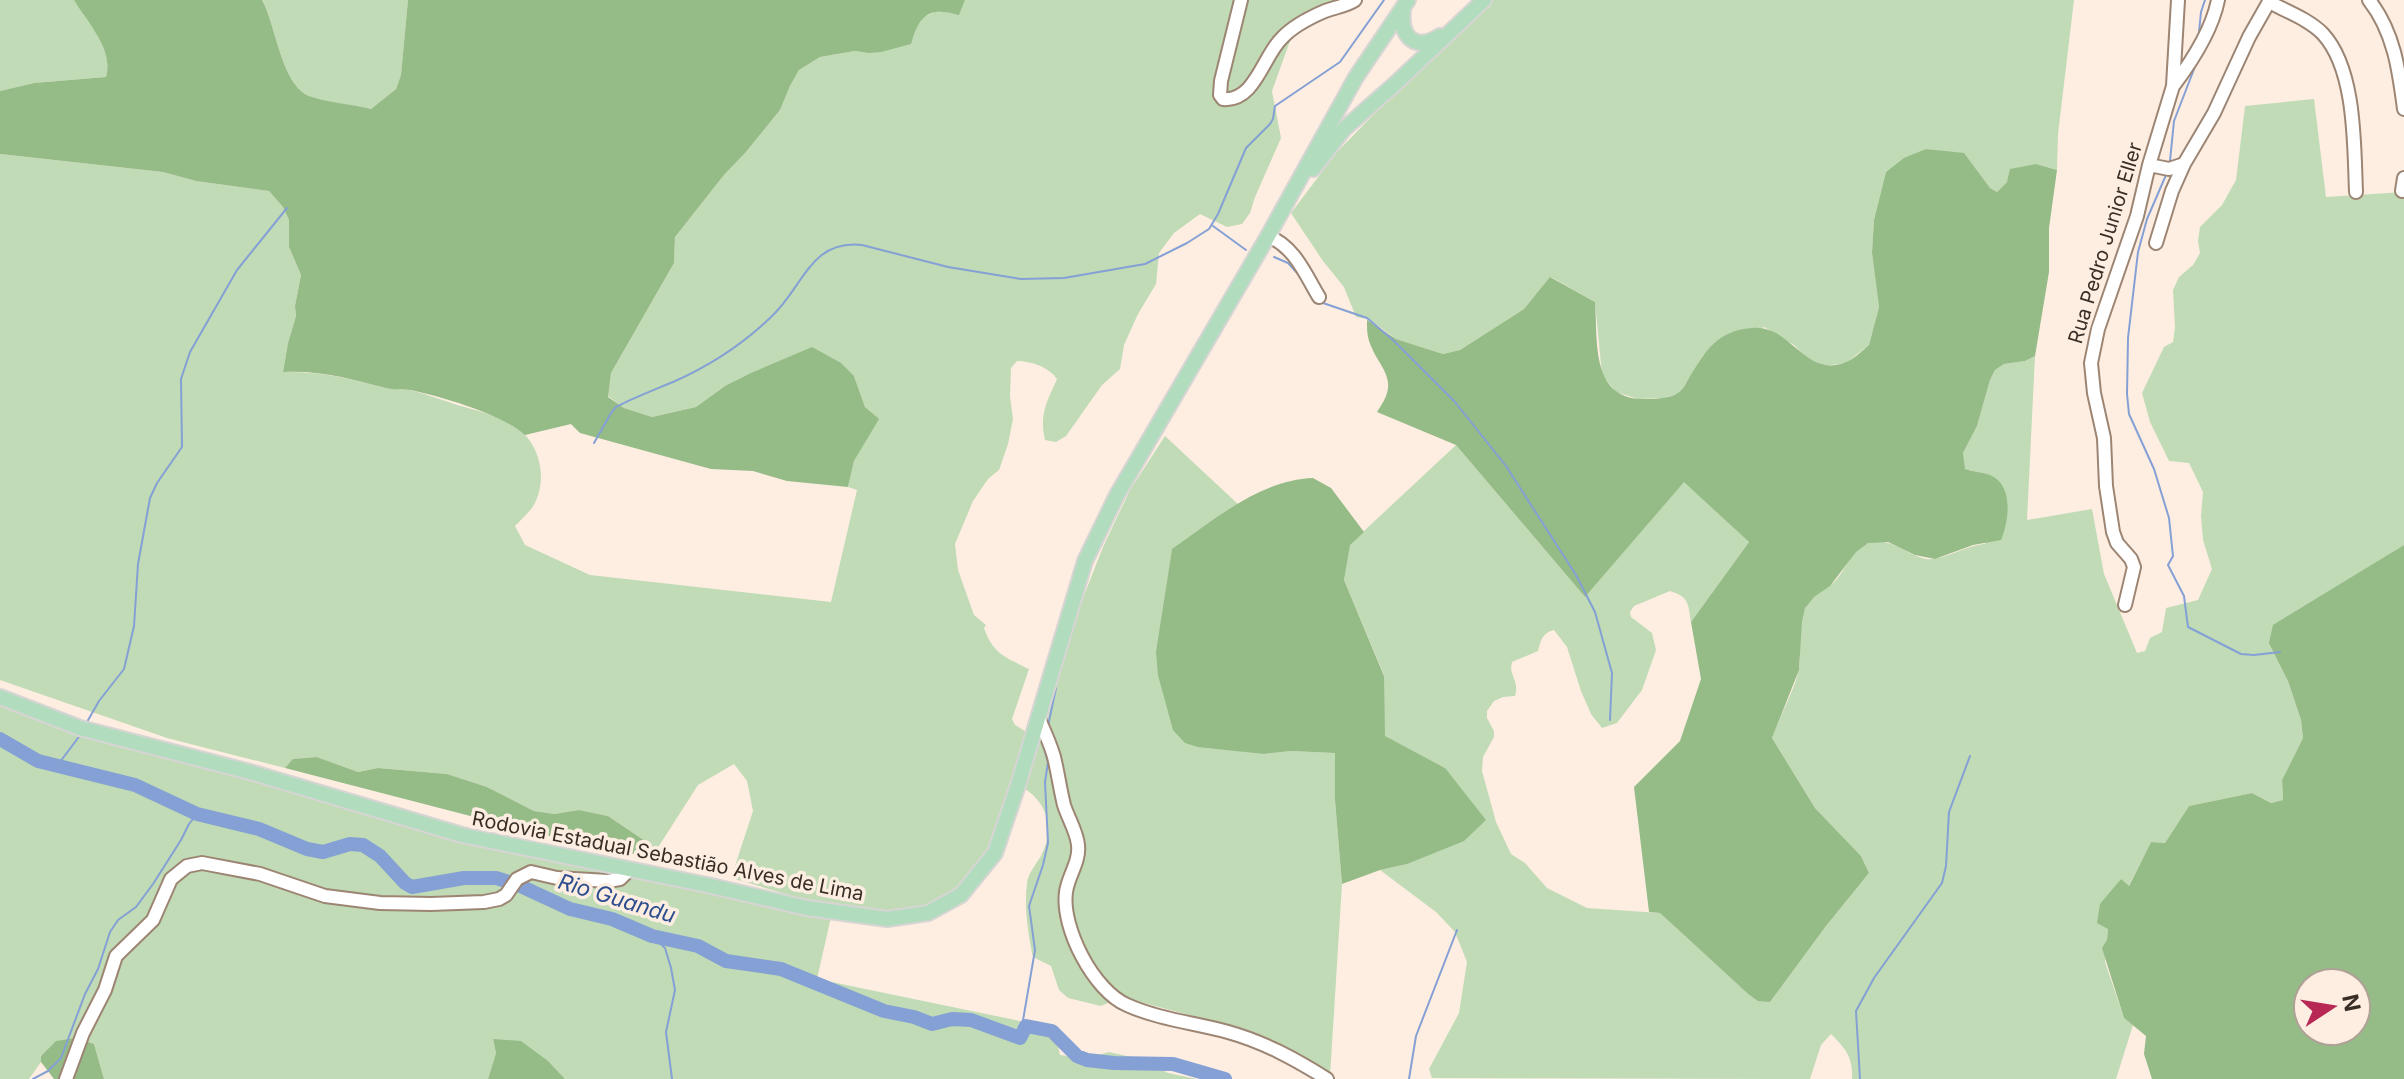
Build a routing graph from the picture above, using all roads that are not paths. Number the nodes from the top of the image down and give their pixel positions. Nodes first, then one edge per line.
1 (1241, 0) edge
2 (1355, 0) edge
3 (1484, 0) edge
4 (2178, 0) edge
5 (2218, 0) edge
6 (2369, 0) edge
7 (2270, 1) edge
8 (1406, 4) edge
9 (1460, 23) junction
10 (2173, 86) junction
11 (2404, 109) edge
12 (2184, 164) junction
13 (2149, 165) junction
14 (2356, 192) dead end
15 (1284, 207) junction
16 (1268, 236) junction
17 (2156, 243) dead end
18 (1319, 297) dead end
19 (2125, 605) dead end
20 (0, 697) edge
21 (1038, 717) junction
22 (629, 870) junction
23 (66, 1079) edge
24 (1327, 1079) edge

1 - 2 street
3 - 9 main road, Rodovia Estadual Sebastião Alves de Lima
4 - 10 street, Rua Pedro Junior Eller
5 - 10 street
6 - 11 street
7 - 12 street
7 - 14 street
8 - 9 main road
8 - 15 main road, Rodovia Estadual Sebastião Alves de Lima
9 - 15 main road, Rodovia Estadual Sebastião Alves de Lima
10 - 13 street, Rua Pedro Junior Eller
12 - 13 street
12 - 17 street
13 - 19 street, Rua Pedro Junior Eller
15 - 16 main road, Rodovia Estadual Sebastião Alves de Lima
16 - 18 street
16 - 21 main road, Rodovia Estadual Sebastião Alves de Lima
20 - 22 main road, Rodovia Estadual Sebastião Alves de Lima
21 - 22 main road, Rodovia Estadual Sebastião Alves de Lima
21 - 24 street
22 - 23 street

